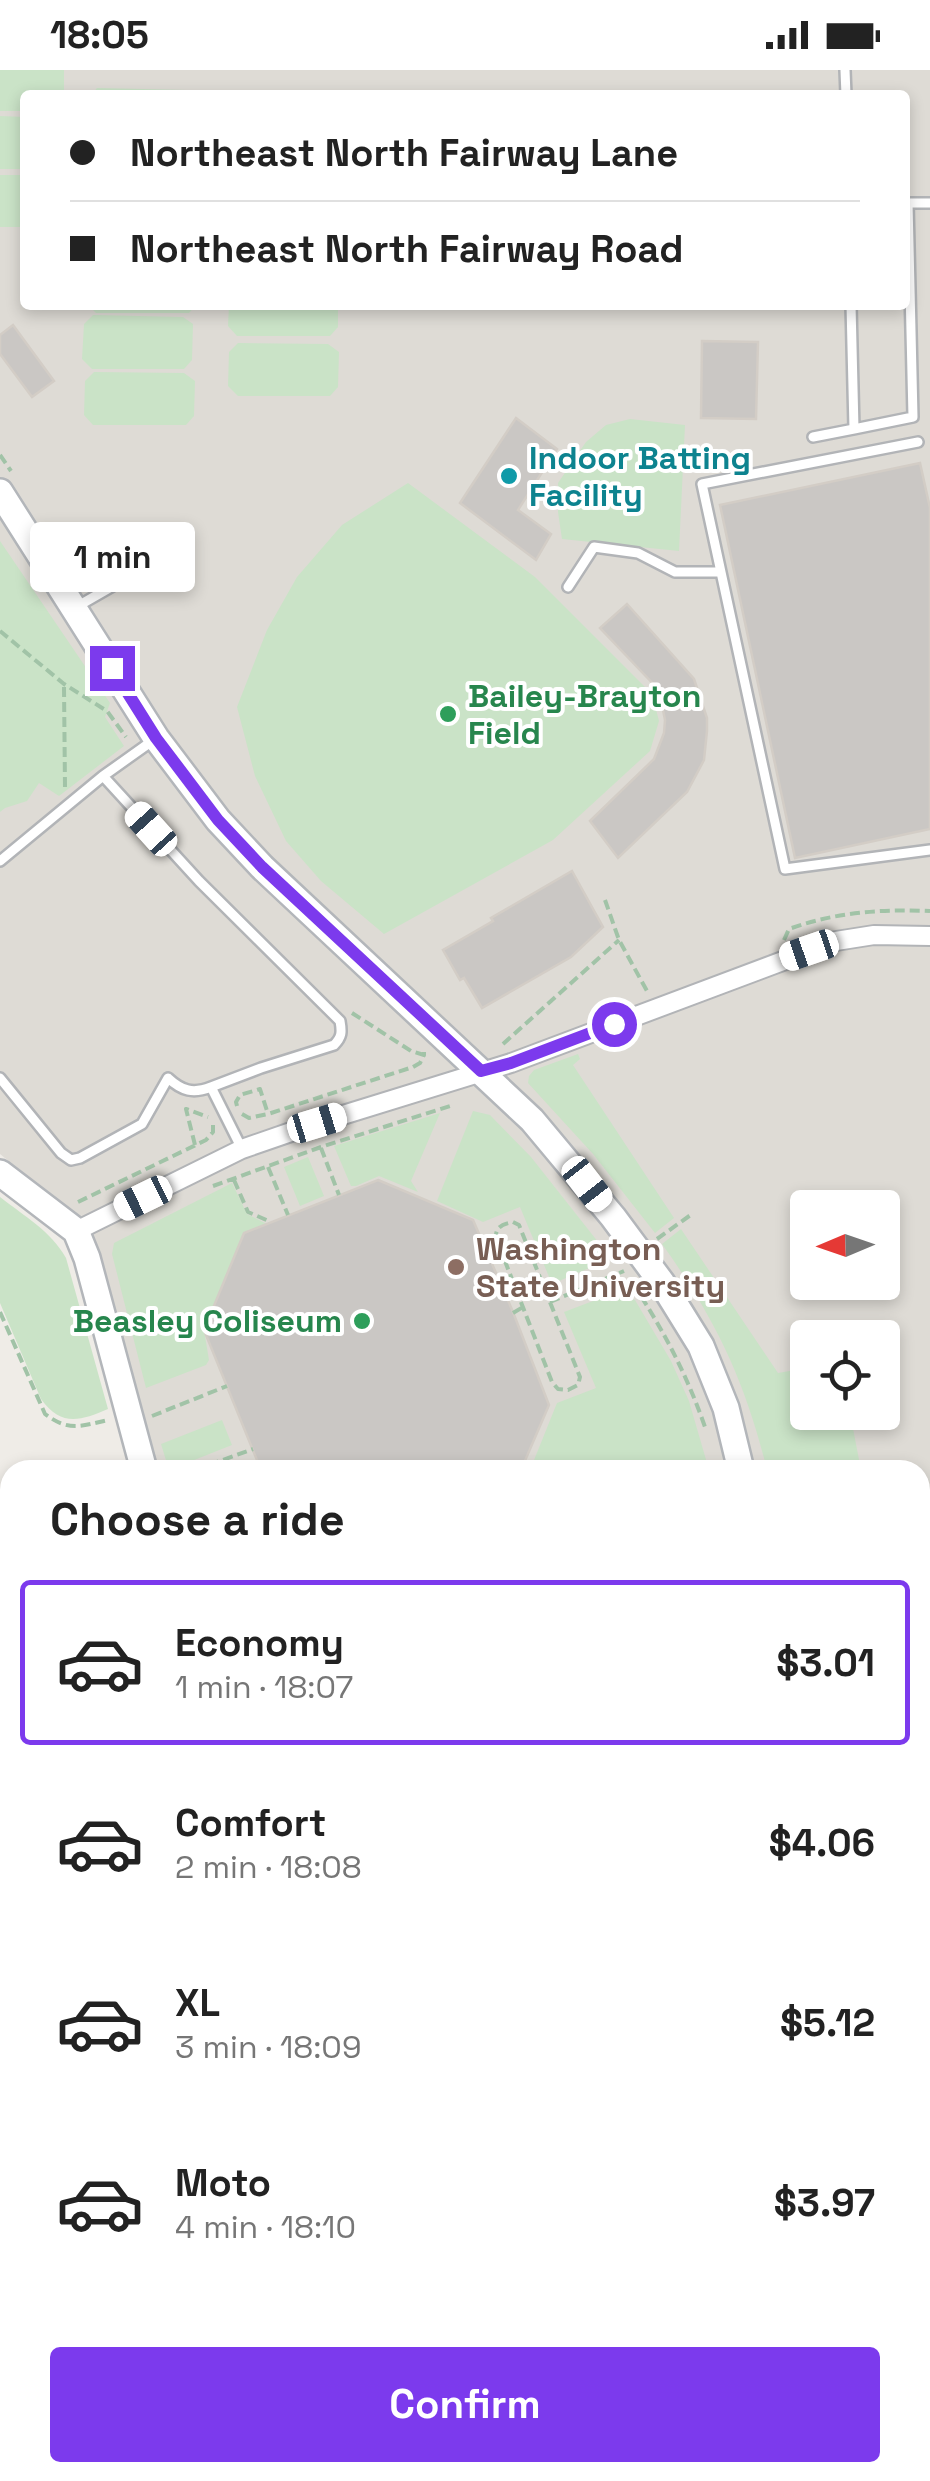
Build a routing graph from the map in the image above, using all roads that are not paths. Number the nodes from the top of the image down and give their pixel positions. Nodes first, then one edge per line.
1 (910, 289) edge
2 (851, 310) edge
3 (854, 429) junction
4 (813, 437) dead end
5 (918, 442) dead end
6 (0, 492) edge
7 (721, 572) junction
8 (118, 582) dead end
9 (568, 587) dead end
10 (75, 608) junction
11 (156, 738) junction
12 (103, 776) junction
13 (930, 850) edge
14 (0, 861) edge
15 (930, 936) edge
16 (493, 1058) junction
17 (0, 1078) edge
18 (211, 1088) junction
19 (242, 1149) junction
20 (0, 1173) edge
21 (73, 1218) junction
22 (141, 1460) edge
23 (739, 1460) edge

1 - 3 lane
2 - 3 lane
3 - 4 lane
5 - 7 lane
6 - 10 street
7 - 9 lane
7 - 13 lane
8 - 10 lane
10 - 11 street
11 - 12 lane
11 - 16 street
12 - 14 lane
12 - 18 lane
15 - 16 street
16 - 19 street
16 - 23 street
17 - 18 lane
18 - 19 lane
19 - 21 street
20 - 21 street
21 - 22 street

